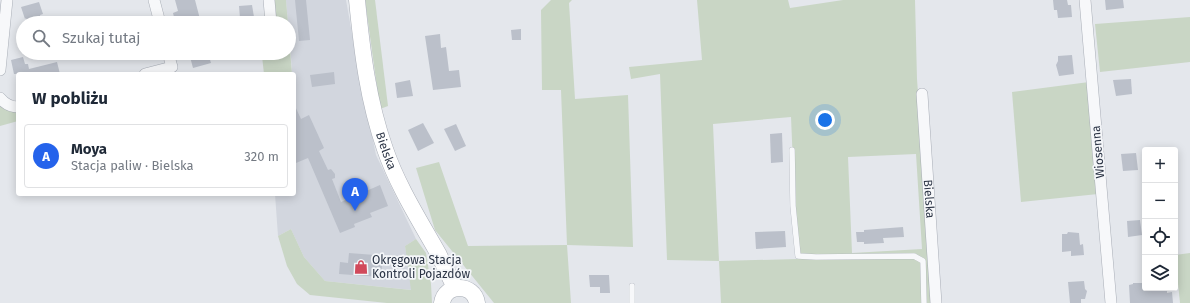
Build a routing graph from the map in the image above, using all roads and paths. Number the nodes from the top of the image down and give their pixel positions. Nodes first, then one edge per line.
1 (7, 0) edge
2 (154, 0) edge
3 (269, 0) edge
4 (357, 0) edge
5 (1085, 0) edge
6 (158, 16) edge
7 (270, 16) edge
8 (170, 60) edge
9 (0, 70) edge
10 (153, 72) edge
11 (922, 94) dead end
12 (0, 98) edge
13 (16, 107) edge
14 (792, 150) dead end
15 (632, 286) dead end
16 (455, 288) junction
17 (442, 303) edge
18 (477, 303) edge
19 (632, 303) edge
20 (924, 303) edge
21 (936, 303) edge
22 (1111, 303) edge

1 - 9 street
2 - 6 street
3 - 7 street
4 - 16 street, Bielska
5 - 22 street, Wiosenna
8 - 10 street
11 - 21 street, Bielska
12 - 13 street
14 - 20 lane
15 - 19 lane
16 - 17 street
16 - 18 street

